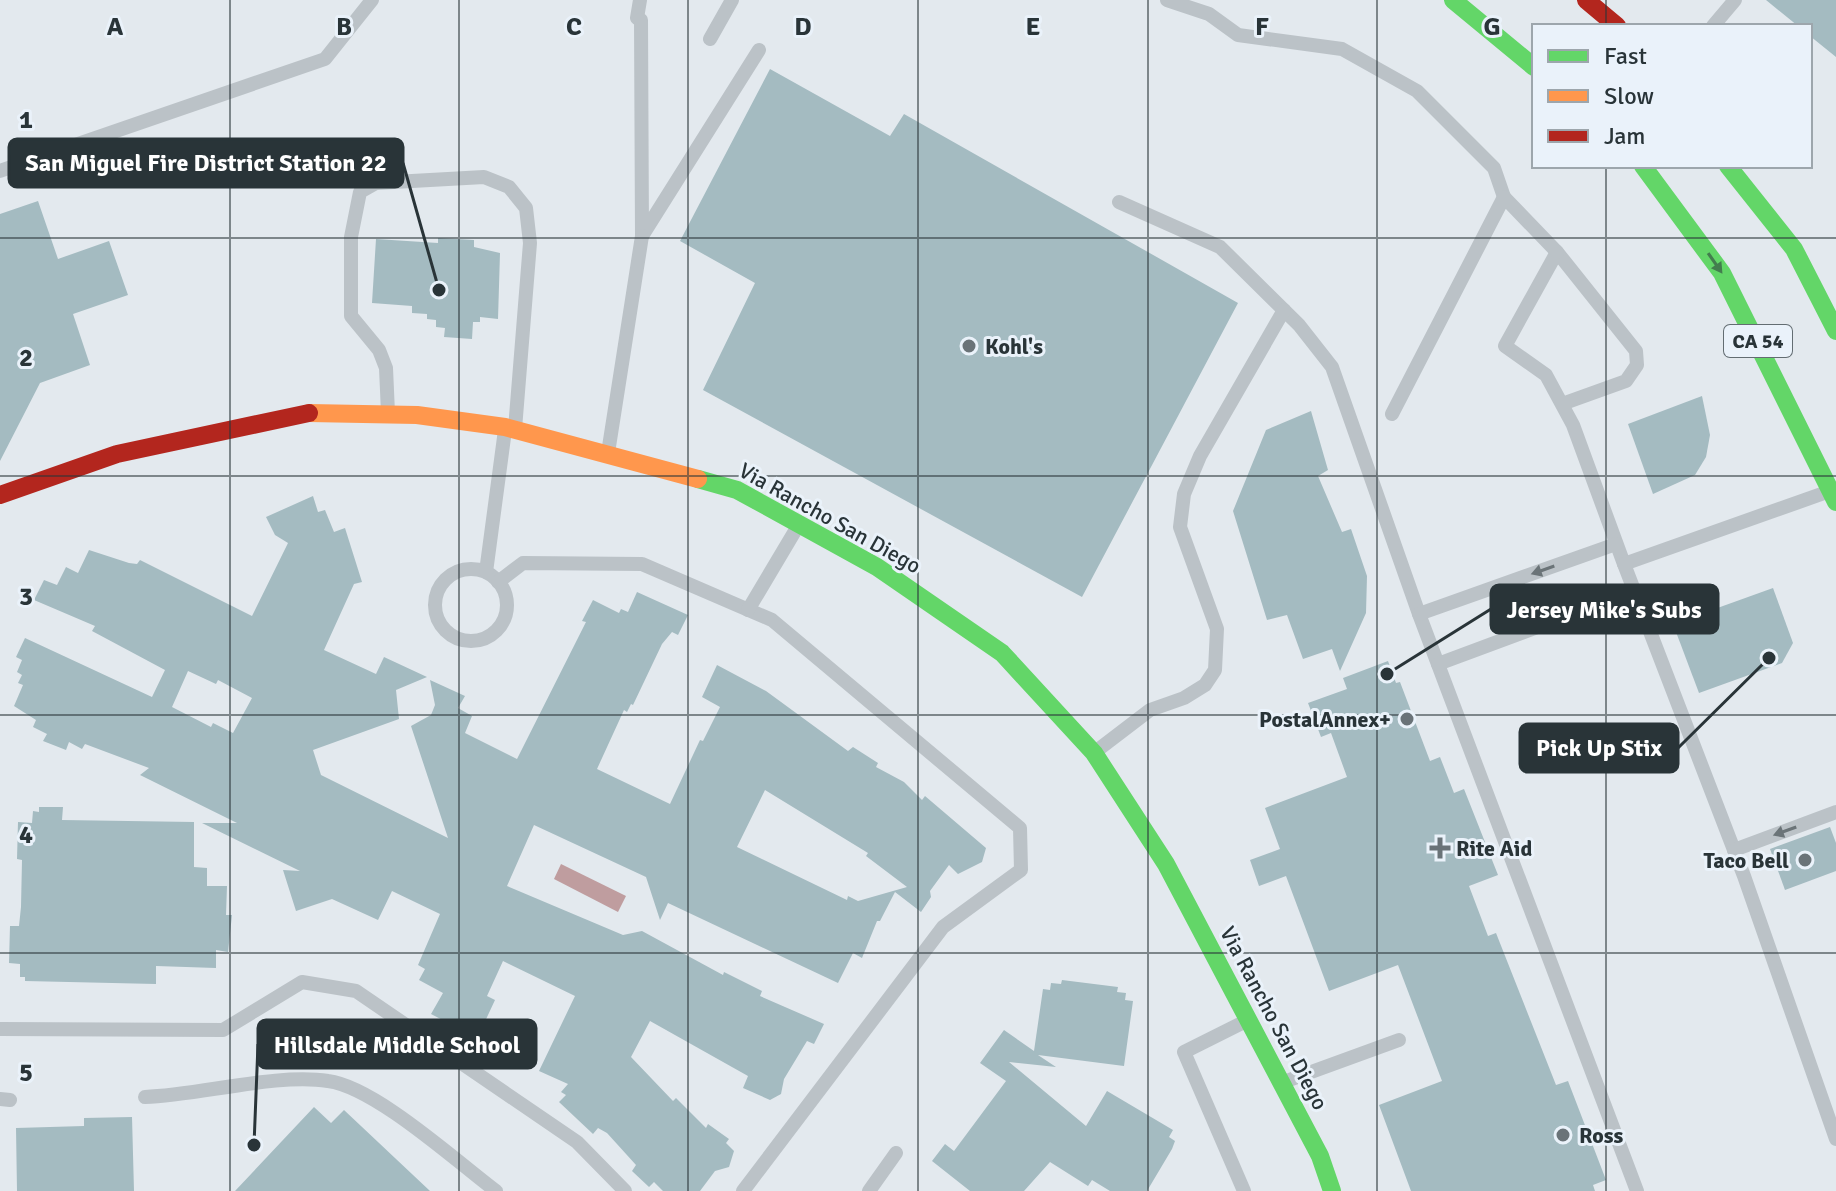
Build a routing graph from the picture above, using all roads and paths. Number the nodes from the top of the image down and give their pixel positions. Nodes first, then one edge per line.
1 (372, 0) edge
2 (640, 0) edge
3 (732, 0) edge
4 (1167, 0) edge
5 (1453, 0) edge
6 (1586, 0) edge
7 (1735, 0) edge
8 (1615, 24) edge
9 (1715, 24) edge
10 (710, 39) dead end
11 (759, 50) dead end
12 (1532, 65) edge
13 (1644, 168) edge
14 (1730, 168) edge
15 (0, 171) edge
16 (1504, 197) junction
17 (1119, 202) dead end
18 (642, 236) junction
19 (1557, 252) junction
20 (1284, 310) junction
21 (1836, 331) edge
22 (1562, 404) junction
23 (388, 414) junction
24 (1392, 414) dead end
25 (510, 428) junction
26 (608, 453) junction
27 (1834, 494) edge
28 (0, 495) edge
29 (798, 526) junction
30 (1616, 544) junction
31 (1624, 564) junction
32 (486, 572) junction
33 (498, 582) junction
34 (1634, 591) junction
35 (748, 610) junction
36 (1419, 614) junction
37 (1438, 664) junction
38 (1094, 753) junction
39 (1836, 812) edge
40 (1734, 850) junction
41 (1248, 1020) junction
42 (0, 1029) edge
43 (1399, 1040) dead end
44 (1281, 1083) junction
45 (145, 1097) dead end
46 (1836, 1139) edge
47 (896, 1153) dead end
48 (496, 1191) edge
49 (625, 1191) edge
50 (743, 1191) edge
51 (869, 1191) edge
52 (1244, 1191) edge
53 (1332, 1191) edge
54 (1637, 1191) edge

1 - 15 lane
2 - 18 lane
3 - 10 lane
4 - 16 lane
5 - 12 street
6 - 8 street
7 - 9 lane
11 - 18 lane
13 -> 27 street, CA 54
14 - 21 street
16 - 19 lane
16 - 24 lane
17 - 20 lane
18 - 26 lane
19 - 22 lane
19 - 22 lane
20 - 36 lane
20 - 38 lane
22 - 30 lane
23 - 25 street, Via Rancho San Diego
23 - 25 lane
23 - 28 street, Via Rancho San Diego
25 - 26 street, Via Rancho San Diego
25 - 32 lane
26 - 29 street, Via Rancho San Diego
27 - 31 lane
29 - 35 lane
29 - 38 street, Via Rancho San Diego
30 - 31 lane
30 -> 36 lane
31 - 34 lane
32 - 33 lane
32 - 33 lane
33 - 35 lane
34 - 37 lane
34 - 40 lane
35 - 50 lane
36 - 37 lane
37 - 54 lane
38 - 41 street, Via Rancho San Diego
39 -> 40 lane
40 - 46 lane
41 - 44 street, Via Rancho San Diego
41 - 52 lane
42 - 49 lane
43 - 44 lane
44 - 53 street, Via Rancho San Diego
45 - 48 lane
47 - 51 lane

